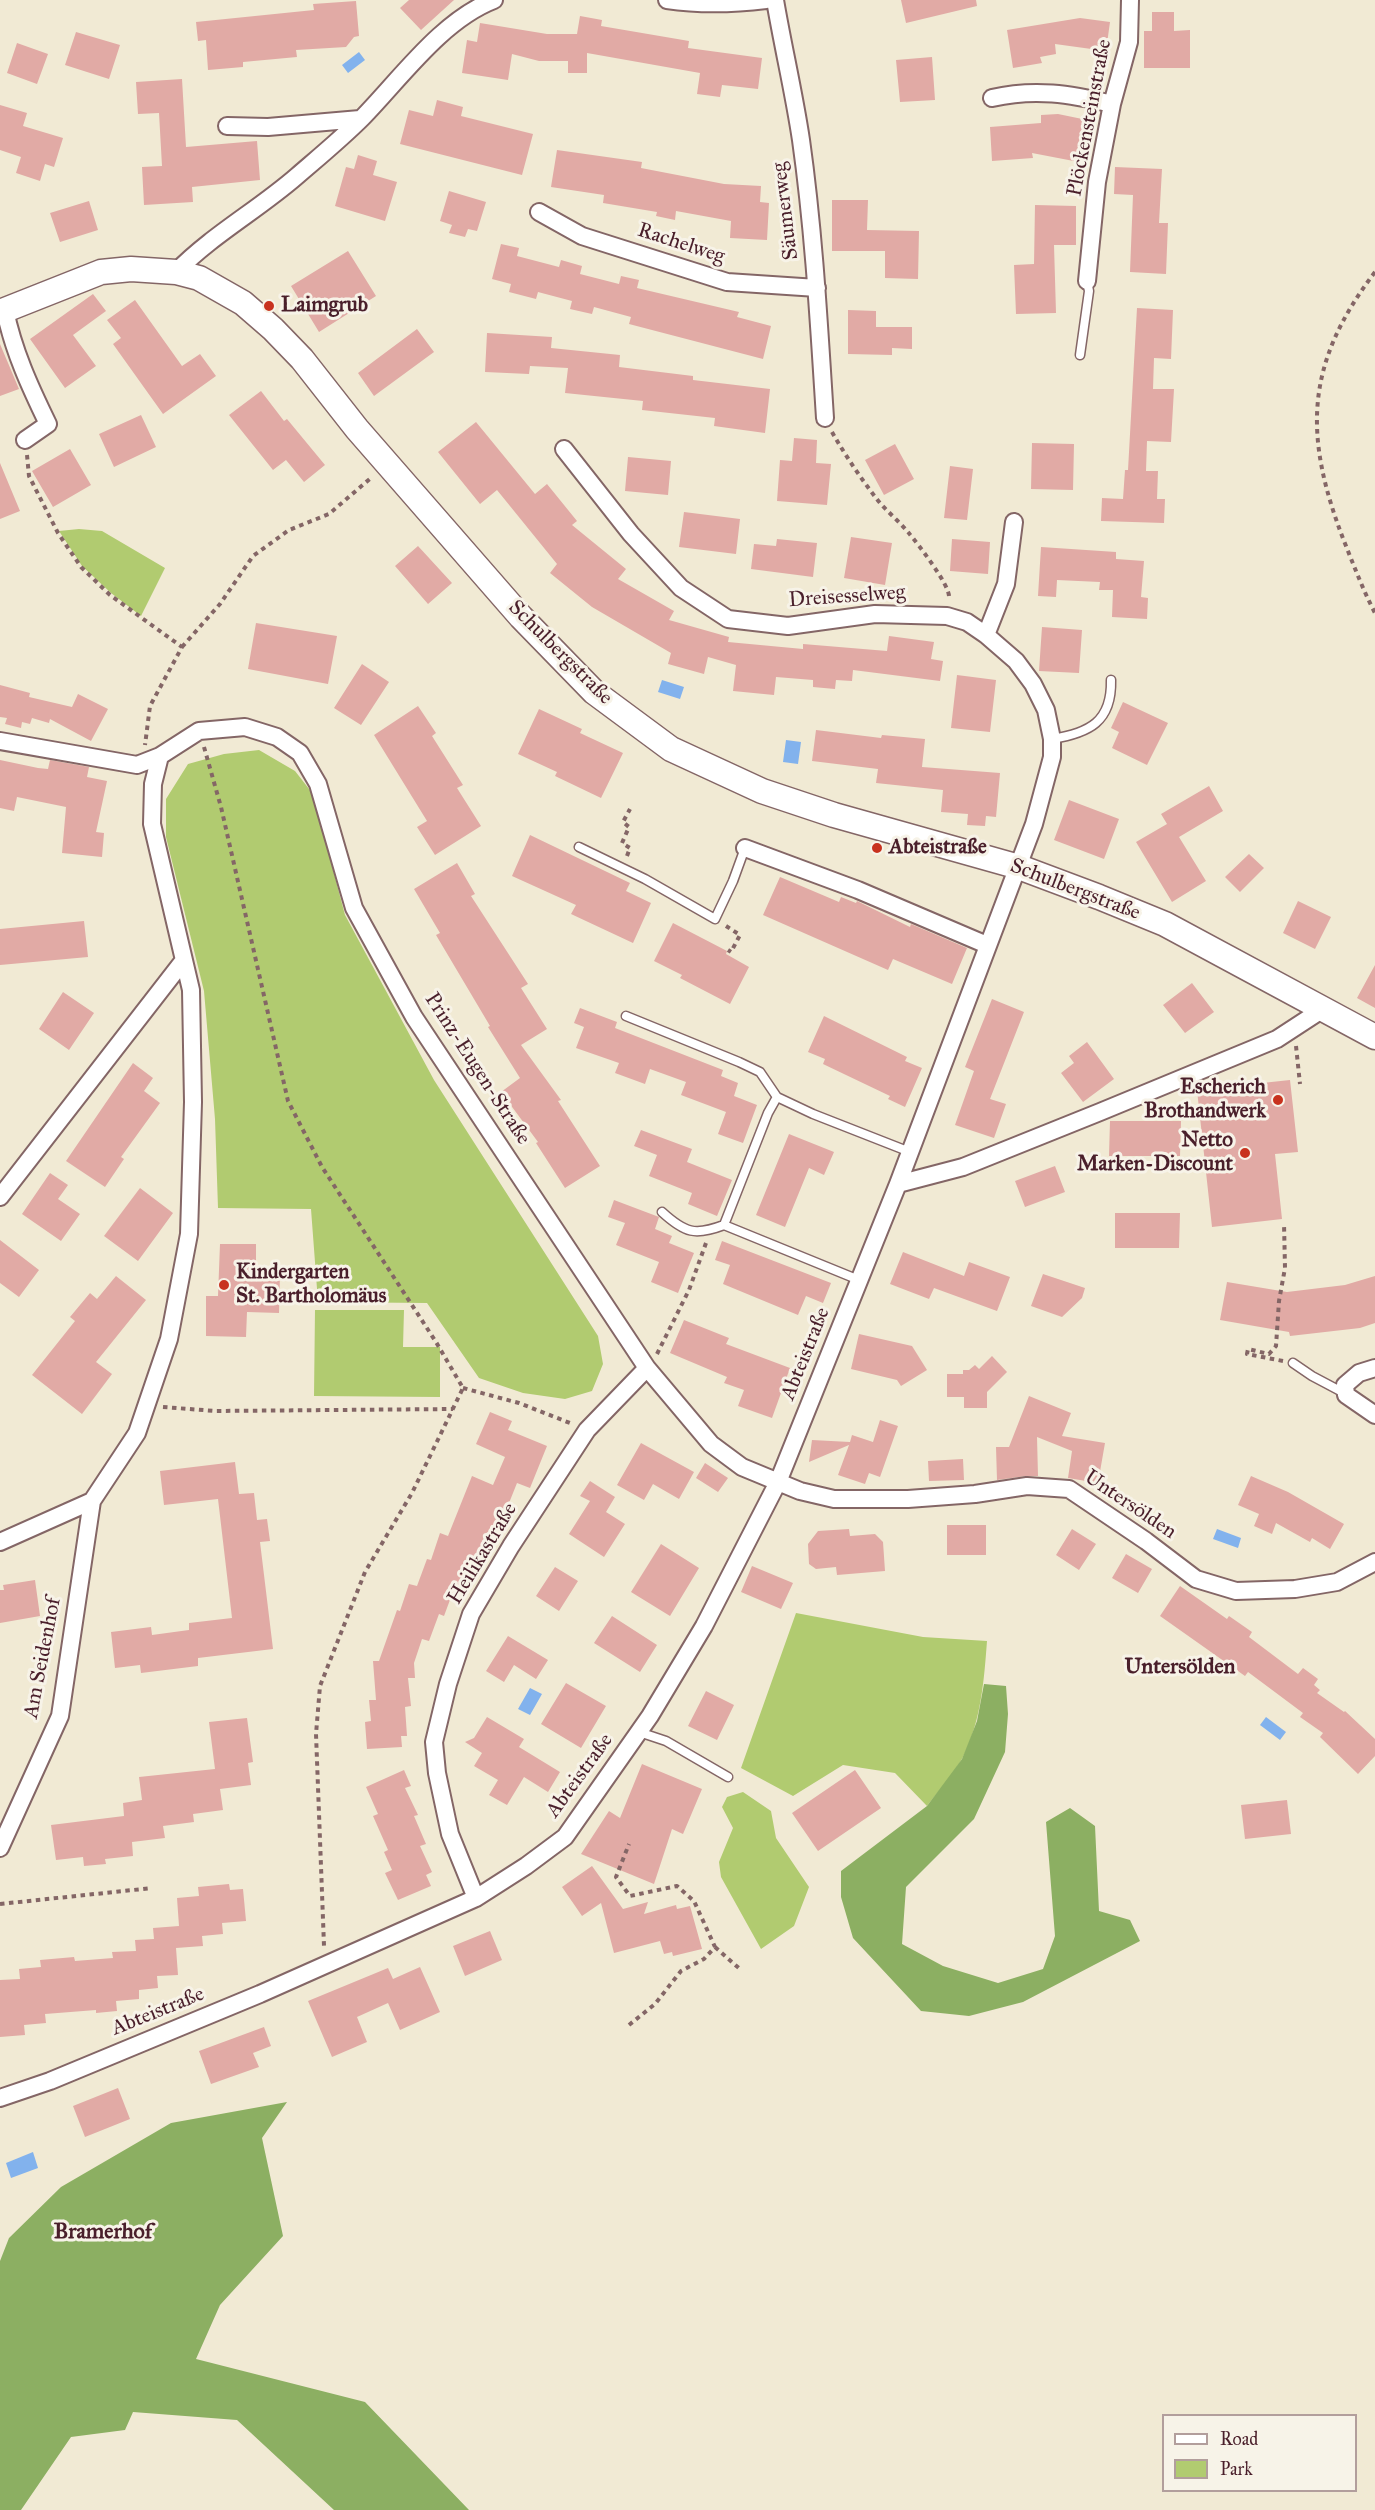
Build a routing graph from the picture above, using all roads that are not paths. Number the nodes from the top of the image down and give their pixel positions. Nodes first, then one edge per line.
1 (494, 0) edge
2 (667, 0) edge
3 (766, 0) edge
4 (775, 0) edge
5 (1131, 0) edge
6 (992, 98) dead end
7 (1112, 104) junction
8 (360, 119) junction
9 (227, 126) dead end
10 (539, 212) dead end
11 (176, 272) junction
12 (1087, 281) joint
13 (817, 288) junction
14 (2, 311) edge
15 (1080, 355) dead end
16 (825, 418) road end
17 (25, 440) road end
18 (564, 449) dead end
19 (1014, 522) dead end
20 (986, 635) junction
21 (1111, 681) dead end
22 (1052, 739) junction
23 (0, 741) edge
24 (160, 756) junction
25 (579, 848) dead end
26 (745, 848) joint
27 (1019, 867) junction
28 (987, 945) junction
29 (184, 960) junction
30 (1323, 1009) junction
31 (626, 1016) dead end
32 (1375, 1037) edge
33 (777, 1097) junction
34 (910, 1152) junction
35 (898, 1184) junction
36 (0, 1197) edge
37 (662, 1212) dead end
38 (724, 1225) junction
39 (860, 1280) junction
40 (1293, 1363) road end
41 (646, 1368) junction
42 (1375, 1368) edge
43 (1346, 1395) junction
44 (1375, 1416) edge
45 (778, 1482) junction
46 (92, 1501) junction
47 (0, 1542) edge
48 (1375, 1562) edge
49 (639, 1732) junction
50 (728, 1777) dead end
51 (0, 1848) edge
52 (476, 1898) junction
53 (0, 2098) edge

1 - 8 street
2 - 3 street
4 - 13 street, Säumerweg
5 - 7 street, Plöckensteinstraße
6 - 7 street
7 - 12 street, Plöckensteinstraße
8 - 9 street
8 - 11 street
10 - 13 street, Rachelweg
11 - 14 street, Schulbergstraße
11 - 27 street, Schulbergstraße
12 - 15 lane
13 - 16 street, Säumerweg
14 - 17 street
18 - 20 street, Dreisesselweg
19 - 20 street
20 - 22 street, Dreisesselweg
21 - 22 lane
22 - 27 street, Dreisesselweg
23 - 24 street, Prinz-Eugen-Straße
24 - 29 street
24 - 41 street, Prinz-Eugen-Straße
25 - 26 lane
26 - 28 street
27 - 28 street, Abteistraße
27 - 30 street, Schulbergstraße
28 - 34 street, Abteistraße
29 - 36 street
29 - 46 street
30 - 32 street, Schulbergstraße
30 - 35 street
31 - 33 lane
33 - 34 lane
33 - 38 lane
34 - 35 street, Abteistraße
35 - 39 street, Abteistraße
37 - 38 lane
38 - 39 lane
39 - 45 street, Abteistraße
40 - 43 lane
41 - 45 street, Prinz-Eugen-Straße
41 - 52 street, Heilikastraße
42 - 43 street
43 - 44 street
45 - 48 street, Untersölden
45 - 49 street, Abteistraße
46 - 47 street
46 - 51 street, Am Seidenhof
49 - 50 lane
49 - 52 street, Abteistraße
52 - 53 street, Abteistraße

